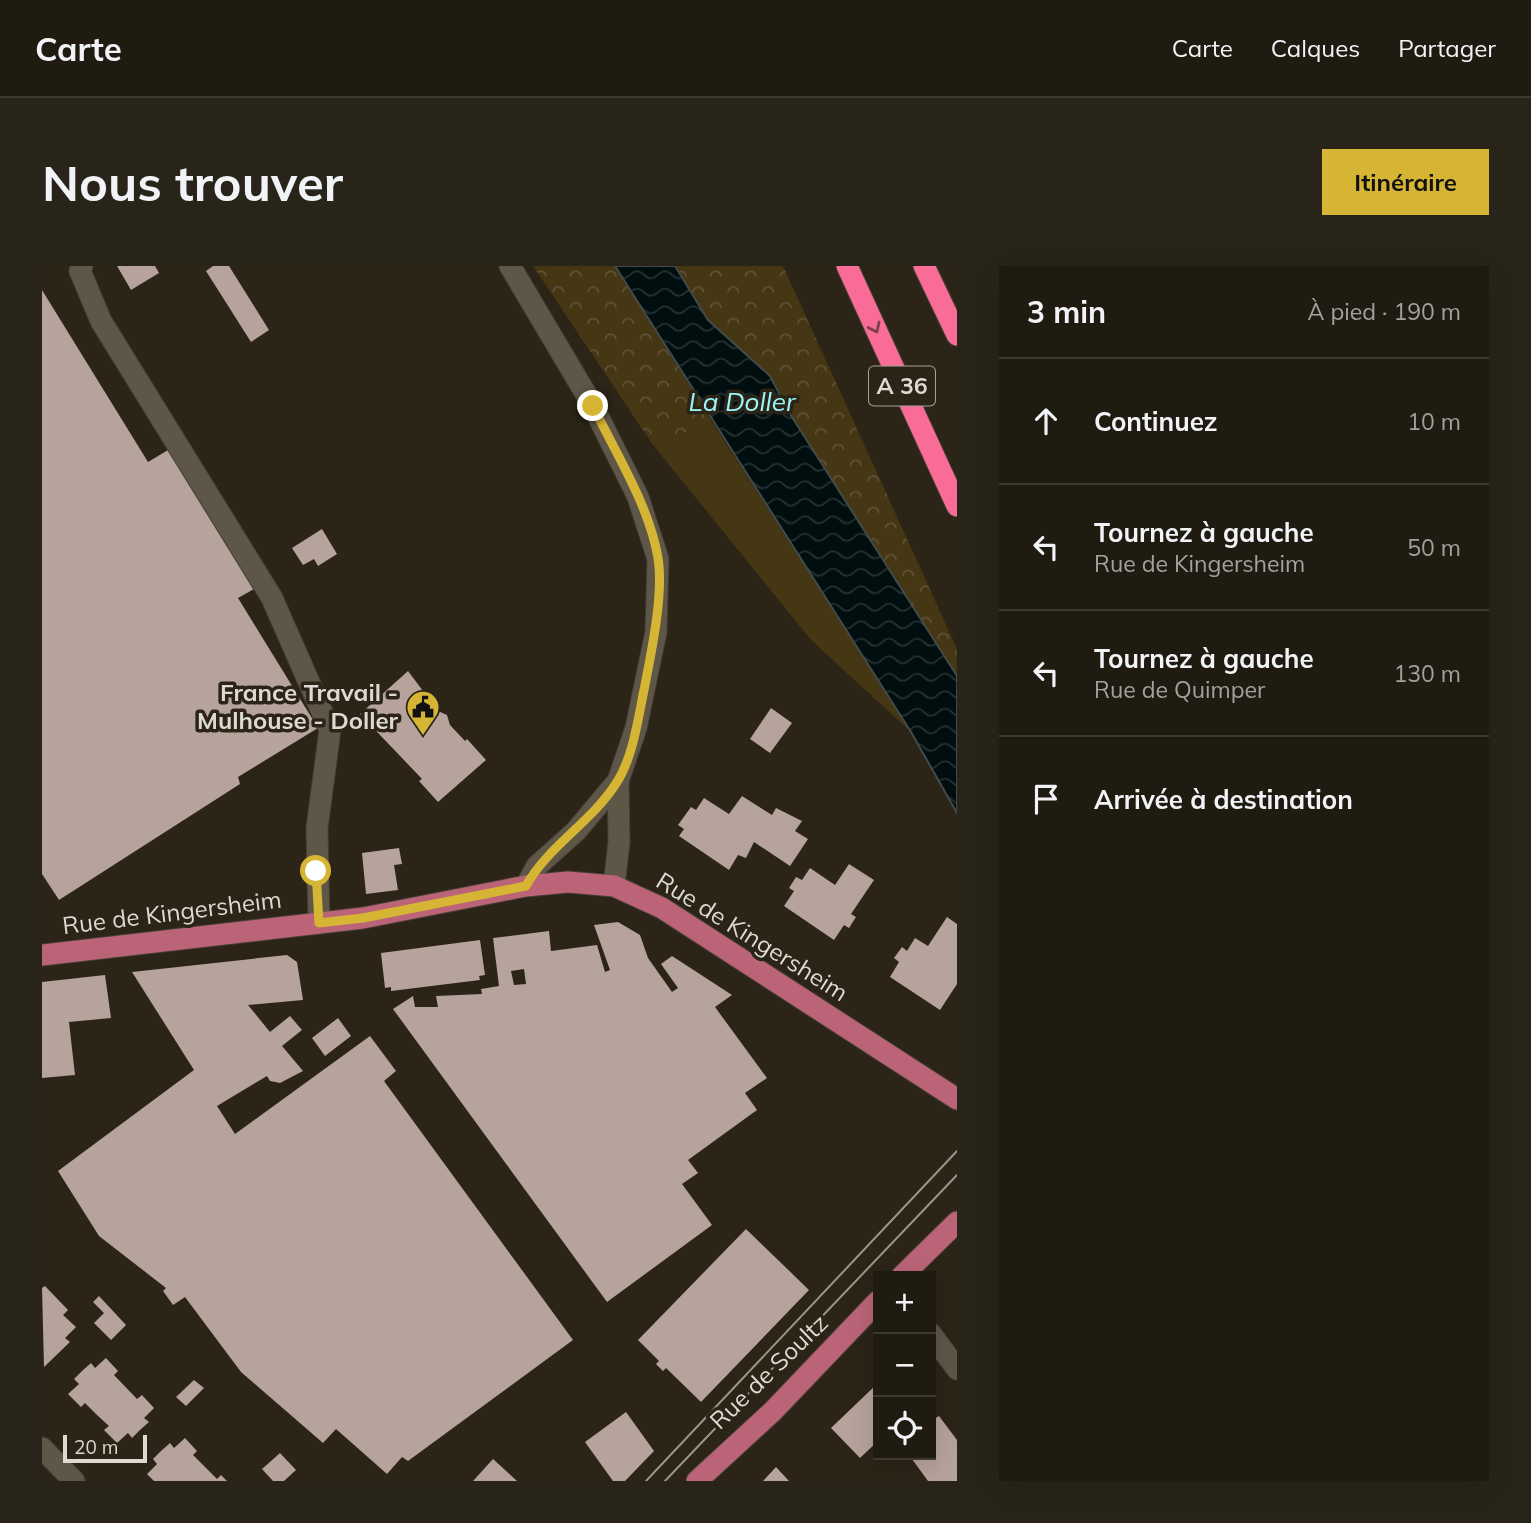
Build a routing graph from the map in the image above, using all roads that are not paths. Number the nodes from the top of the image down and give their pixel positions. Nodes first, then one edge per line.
1 (82, 266) edge
2 (510, 266) edge
3 (847, 266) edge
4 (924, 266) edge
5 (957, 335) edge
6 (957, 506) edge
7 (618, 781) junction
8 (526, 886) junction
9 (614, 886) junction
10 (319, 923) junction
11 (42, 955) edge
12 (957, 1099) edge
13 (957, 1222) edge
14 (907, 1271) edge
15 (873, 1306) edge
16 (936, 1341) edge
17 (957, 1369) edge
18 (42, 1448) edge
19 (74, 1481) edge
20 (697, 1481) edge

1 - 10 street
2 - 7 street
3 -> 6 highway, A 36
4 - 5 highway
7 - 8 street
7 - 9 street
8 - 9 main road, Rue de Kingersheim
8 - 10 main road, Rue de Kingersheim
9 - 12 main road, Rue de Kingersheim
10 - 11 main road, Rue de Kingersheim
13 - 14 main road
15 - 20 main road, Rue de Soultz
16 - 17 street
18 - 19 street

